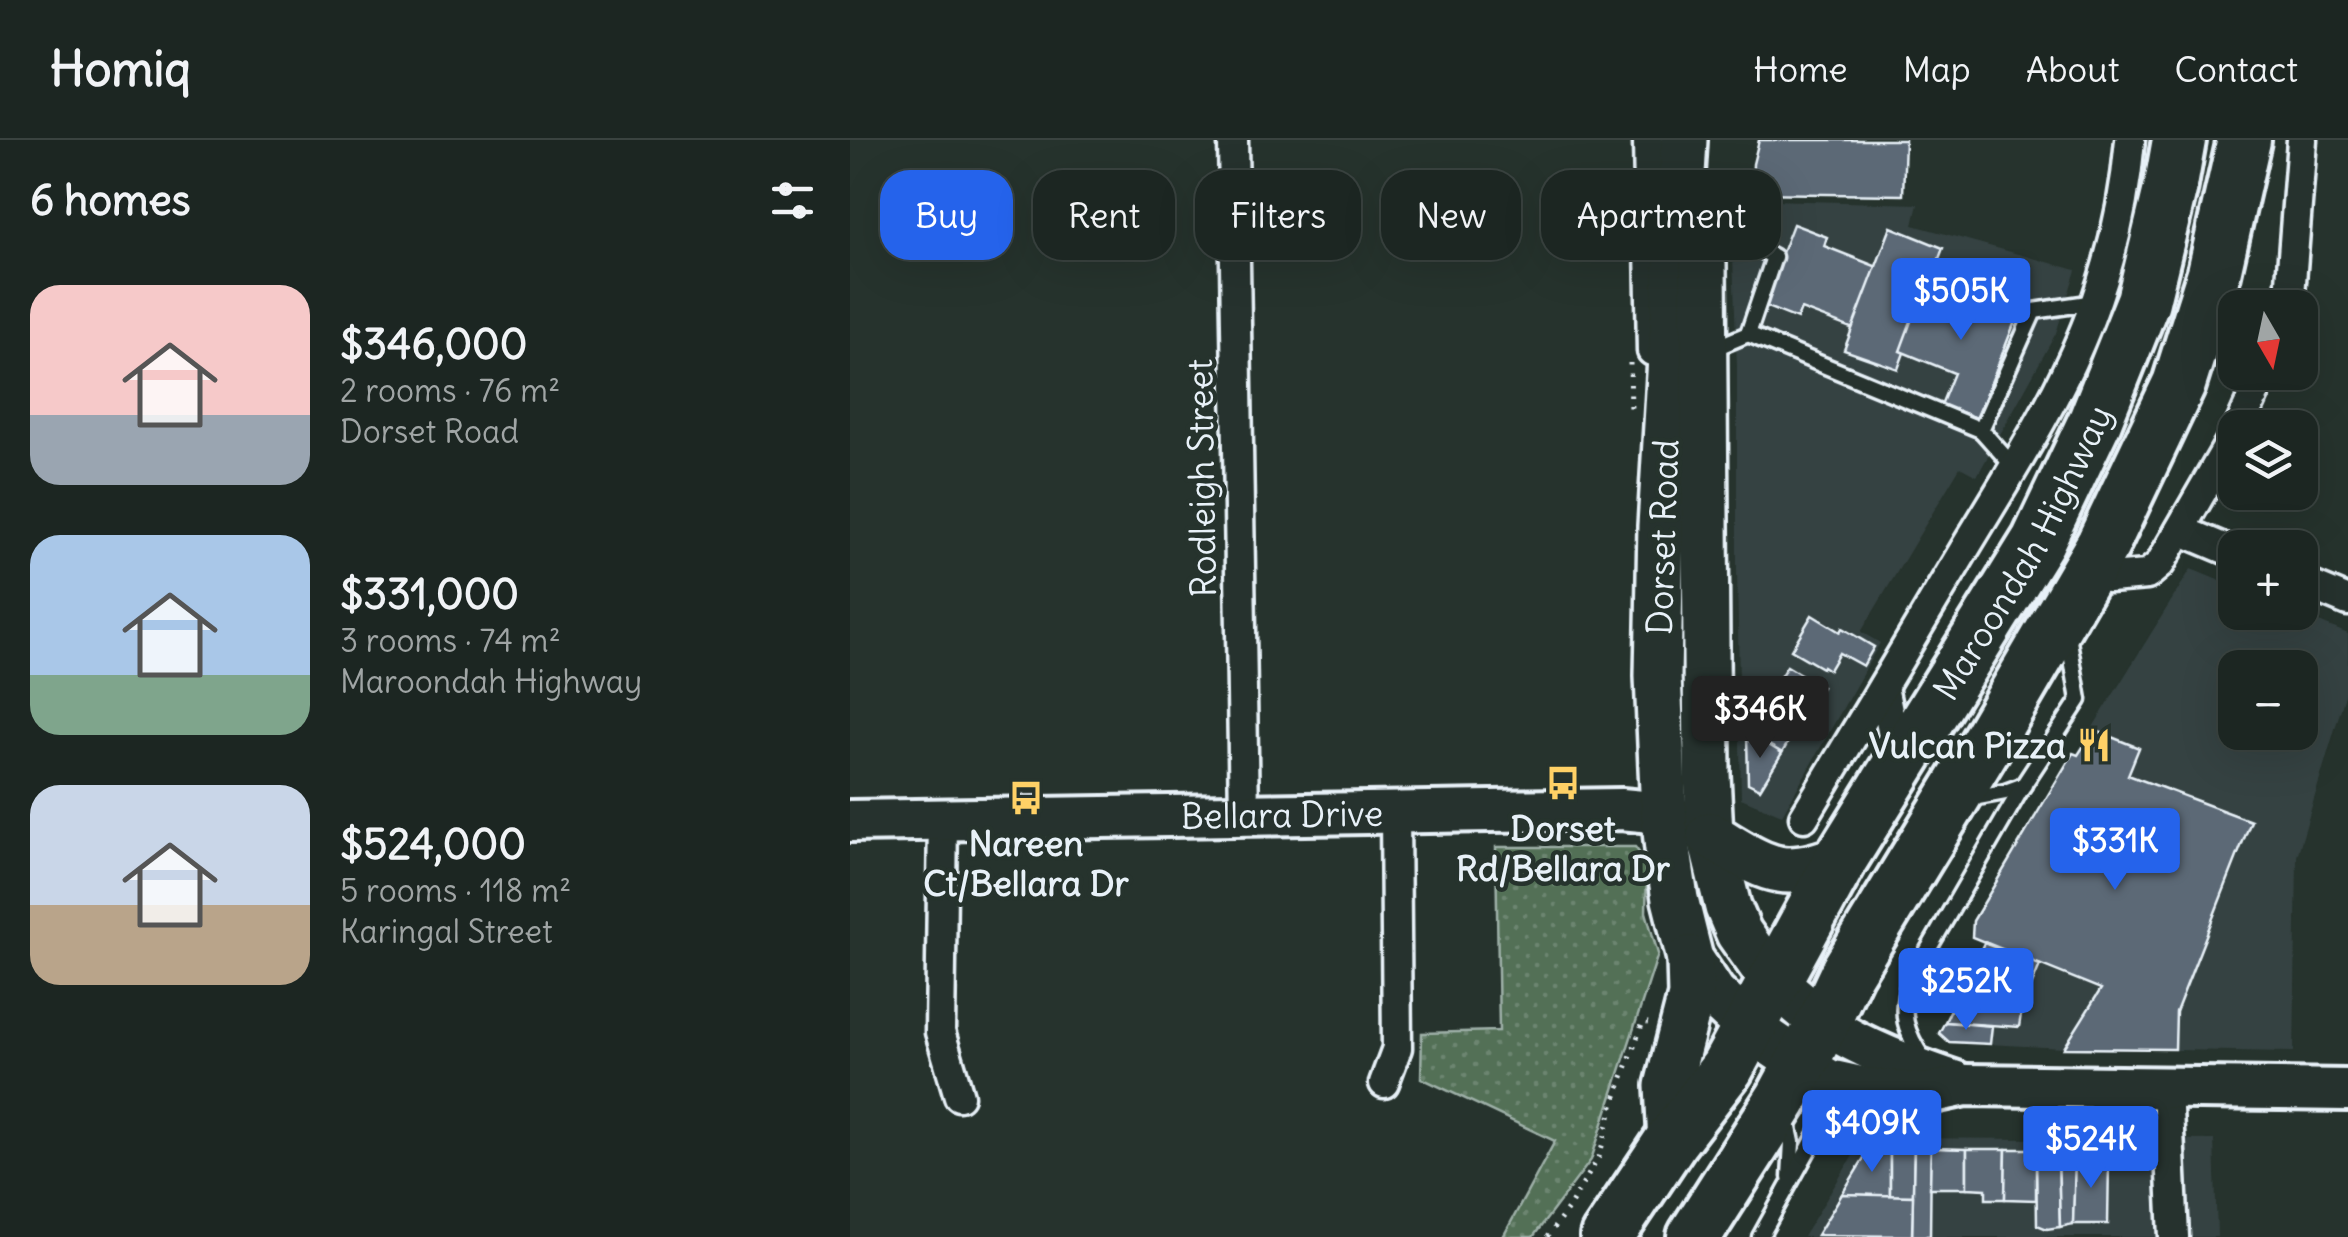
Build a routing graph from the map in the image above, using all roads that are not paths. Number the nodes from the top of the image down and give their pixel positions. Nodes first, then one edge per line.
1 (1233, 140) edge
2 (1648, 140) edge
3 (1684, 140) edge
4 (1701, 140) edge
5 (2130, 140) edge
6 (2180, 140) edge
7 (2244, 140) edge
8 (2302, 140) edge
9 (1702, 170) edge
10 (1703, 260) edge
11 (1773, 260) edge
12 (2290, 290) edge
13 (2094, 302) junction
14 (1748, 334) junction
15 (1704, 352) junction
16 (1981, 430) junction
17 (1666, 440) junction
18 (2218, 464) edge
19 (2014, 467) junction
20 (2180, 530) junction
21 (2218, 546) edge
22 (2318, 589) edge
23 (2074, 593) junction
24 (2348, 602) edge
25 (1883, 688) junction
26 (1707, 713) junction
27 (1660, 714) junction
28 (1899, 764) junction
29 (2024, 784) junction
30 (1952, 800) junction
31 (1395, 812) junction
32 (1664, 813) junction
33 (1244, 814) junction
34 (1804, 817) dead end
35 (943, 819) junction
36 (850, 821) edge
37 (1710, 835) junction
38 (1842, 857) junction
39 (1690, 958) junction
40 (1773, 981) junction
41 (1748, 1027) junction
42 (1802, 1061) junction
43 (1950, 1080) junction
44 (1384, 1083) dead end
45 (1866, 1088) junction
46 (2167, 1088) junction
47 (2348, 1090) edge
48 (959, 1096) dead end
49 (1672, 1141) junction
50 (1790, 1181) junction
51 (1607, 1237) edge
52 (1694, 1237) edge
53 (1760, 1237) edge
54 (2174, 1237) edge

1 - 33 street, Rodleigh Street
2 - 17 street
3 - 17 main road, Dorset Road
4 - 9 main road, Dorset Road
5 - 13 street
6 - 28 highway, Maroondah Highway
7 - 23 highway, Maroondah Highway
8 - 12 street
10 - 15 main road, Dorset Road
11 - 14 lane
13 - 16 lane
13 - 19 street
14 - 15 lane
14 - 16 lane
15 - 26 main road, Dorset Road
16 - 19 lane
17 - 27 main road, Dorset Road
18 - 20 street
19 - 25 street
20 - 21 street
20 - 23 street
22 - 24 street
23 - 29 lane
23 - 30 highway, Maroondah Highway
25 - 28 street
25 - 34 street
26 - 27 main road
26 - 37 main road, Dorset Road
27 - 32 main road, Dorset Road
28 - 38 highway, Maroondah Highway
29 - 30 lane
29 - 43 lane
30 - 42 highway, Maroondah Highway
31 - 32 main road, Bellara Drive
31 - 33 main road, Bellara Drive
31 - 44 street
32 - 37 main road, Bellara Drive
32 - 39 main road, Dorset Road
33 - 35 main road, Bellara Drive
35 - 36 main road, Bellara Drive
35 - 48 street
37 - 38 main road
37 - 40 main road, Dorset Road
38 - 40 highway, Maroondah Highway
39 - 41 main road, Dorset Road
39 - 49 main road
40 - 41 highway, Maroondah Highway
40 - 42 main road, Dorset Road
41 - 42 main road, Dorset Road
41 - 49 highway, Maroondah Highway
42 - 43 main road
42 - 45 main road
42 - 50 lane
42 - 52 highway, Maroondah Highway
43 - 45 main road
43 - 46 main road
45 - 50 lane
46 - 47 main road
46 - 54 street
49 - 51 highway, Maroondah Highway
50 - 53 lane

